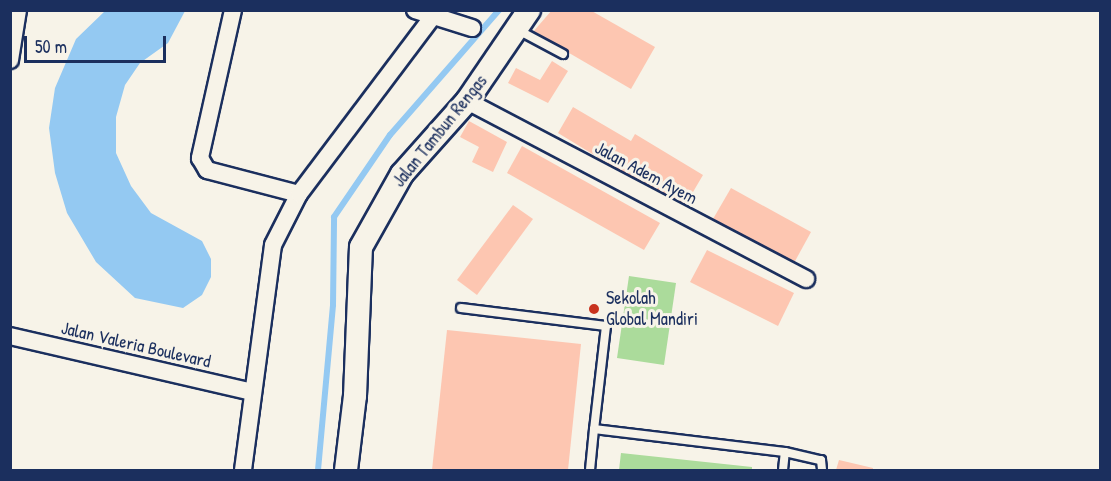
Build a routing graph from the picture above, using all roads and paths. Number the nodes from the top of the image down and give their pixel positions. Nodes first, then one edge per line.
1 (18, 10) edge
2 (233, 10) edge
3 (415, 10) edge
4 (529, 10) edge
5 (433, 16) junction
6 (472, 28) dead end
7 (516, 29) junction
8 (563, 54) dead end
9 (10, 60) edge
10 (468, 101) junction
11 (299, 194) junction
12 (806, 279) dead end
13 (461, 308) dead end
14 (10, 336) edge
15 (252, 392) junction
16 (594, 429) junction
17 (785, 452) junction
18 (243, 471) edge
19 (346, 471) edge
20 (590, 471) edge
21 (783, 471) edge
22 (822, 471) edge

1 - 9 street
2 - 11 street
3 - 5 street
4 - 7 street, Jalan Tambun Rengas
5 - 6 street
5 - 11 street
7 - 8 lane
7 - 10 street, Jalan Tambun Rengas
10 - 12 street, Jalan Adem Ayem
10 - 19 street, Jalan Tambun Rengas
11 - 15 street
13 - 16 lane
14 - 15 street, Jalan Valeria Boulevard
15 - 18 street
16 - 17 lane
16 - 20 lane
17 - 21 lane
17 - 22 lane

